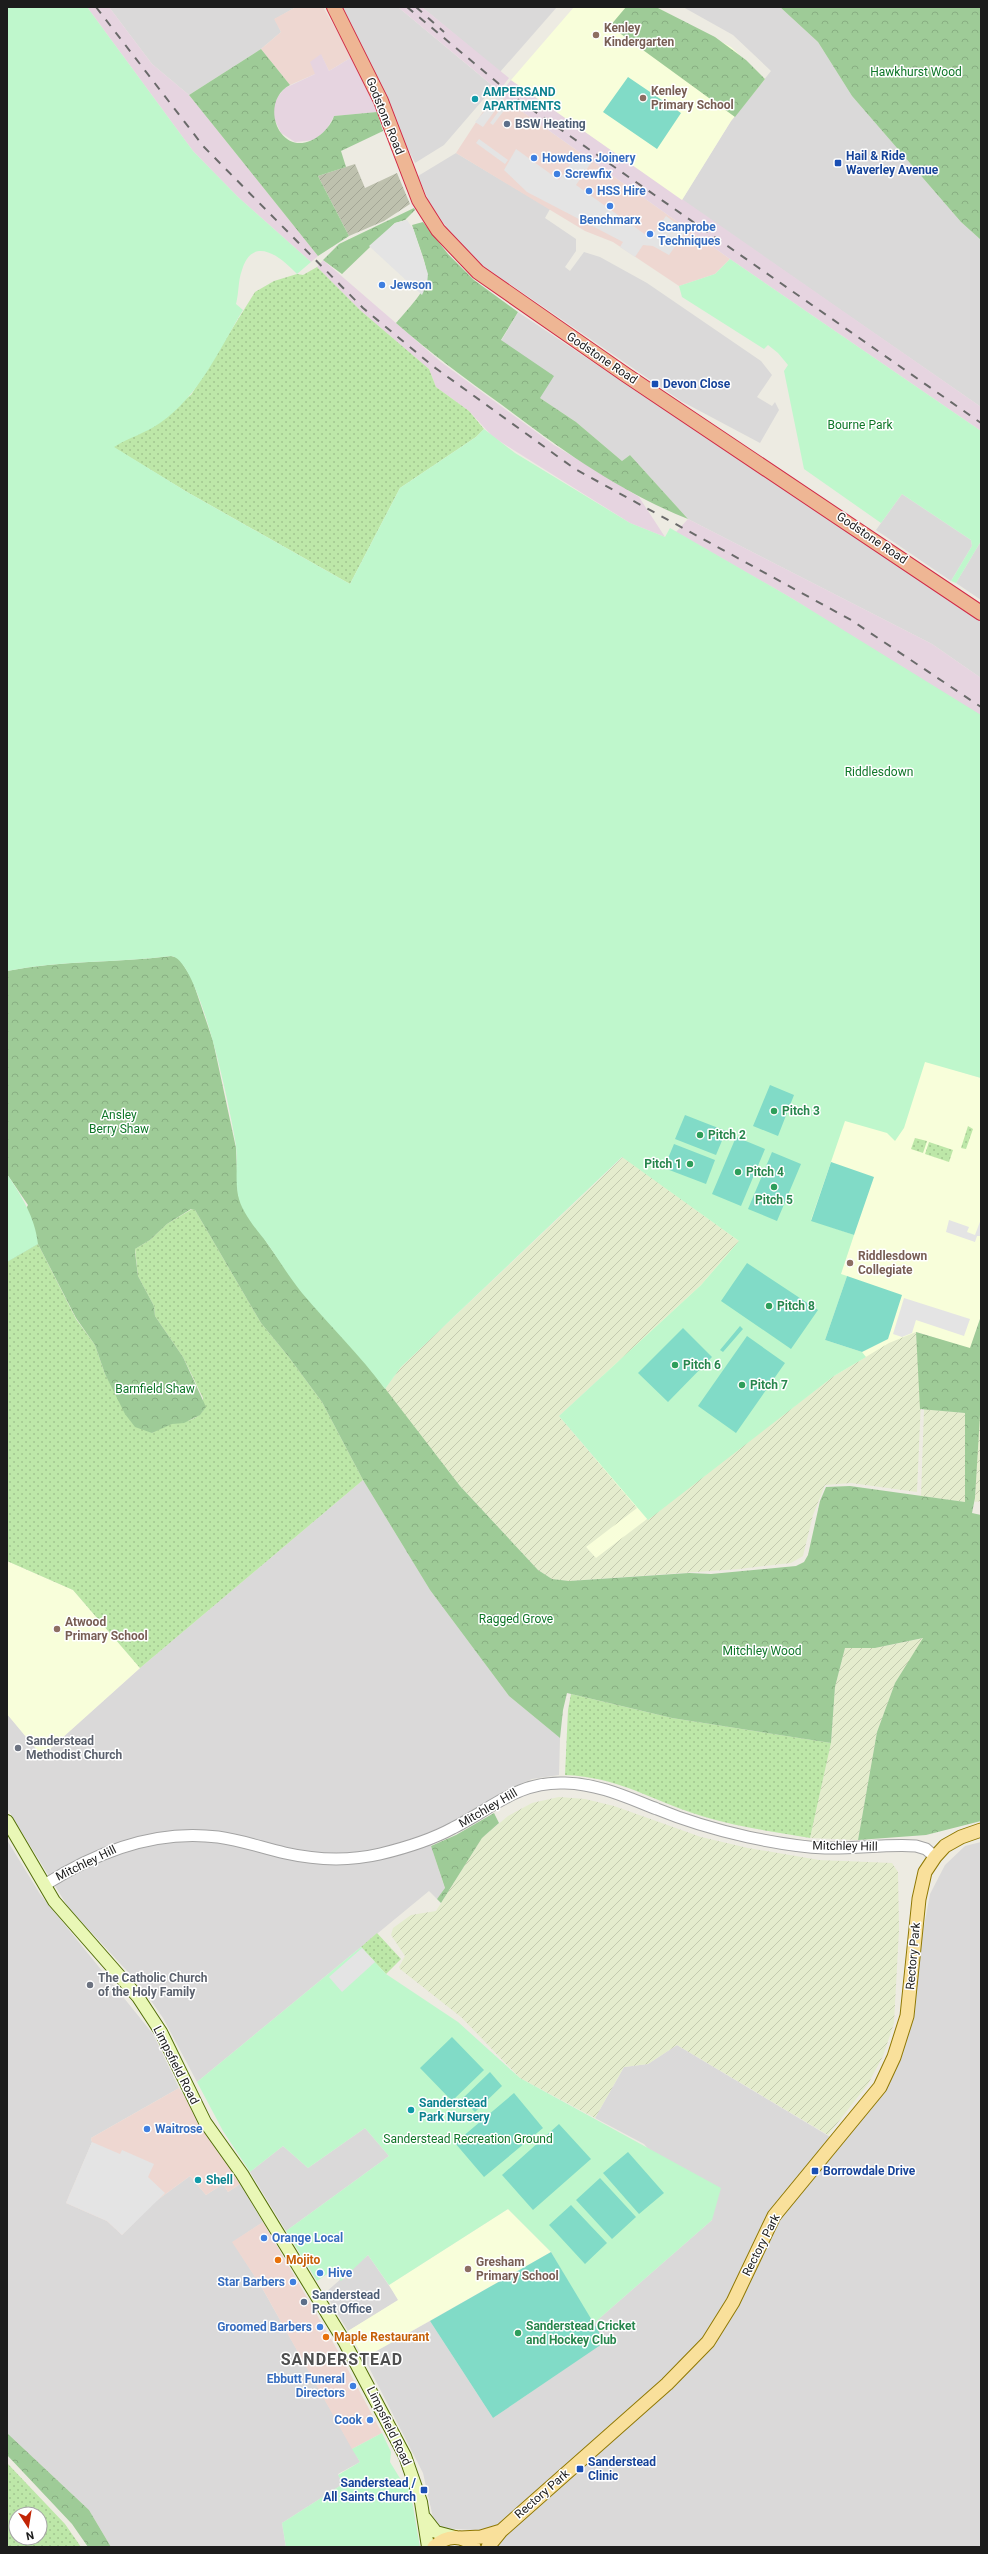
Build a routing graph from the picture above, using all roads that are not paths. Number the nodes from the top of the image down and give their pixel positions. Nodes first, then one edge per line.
1 (334, 7) edge
2 (981, 613) edge
3 (7, 1821) edge
4 (981, 1830) edge
5 (935, 1857) junction
6 (46, 1884) junction
7 (423, 2514) junction
8 (501, 2531) junction
9 (458, 2538) junction
10 (428, 2547) edge
11 (434, 2547) edge
12 (474, 2547) edge
13 (488, 2547) edge

1 - 2 highway, Godstone Road
3 - 6 main road, Limpsfield Road
4 - 5 main road, Rectory Park
5 - 6 street, Mitchley Hill
5 - 8 main road, Rectory Park
6 - 7 main road, Limpsfield Road
7 - 9 main road, Limpsfield Road
7 - 10 main road, Limpsfield Road
8 - 9 main road, Rectory Park
8 - 13 main road, Rectory Park
9 - 11 main road
9 - 12 main road

